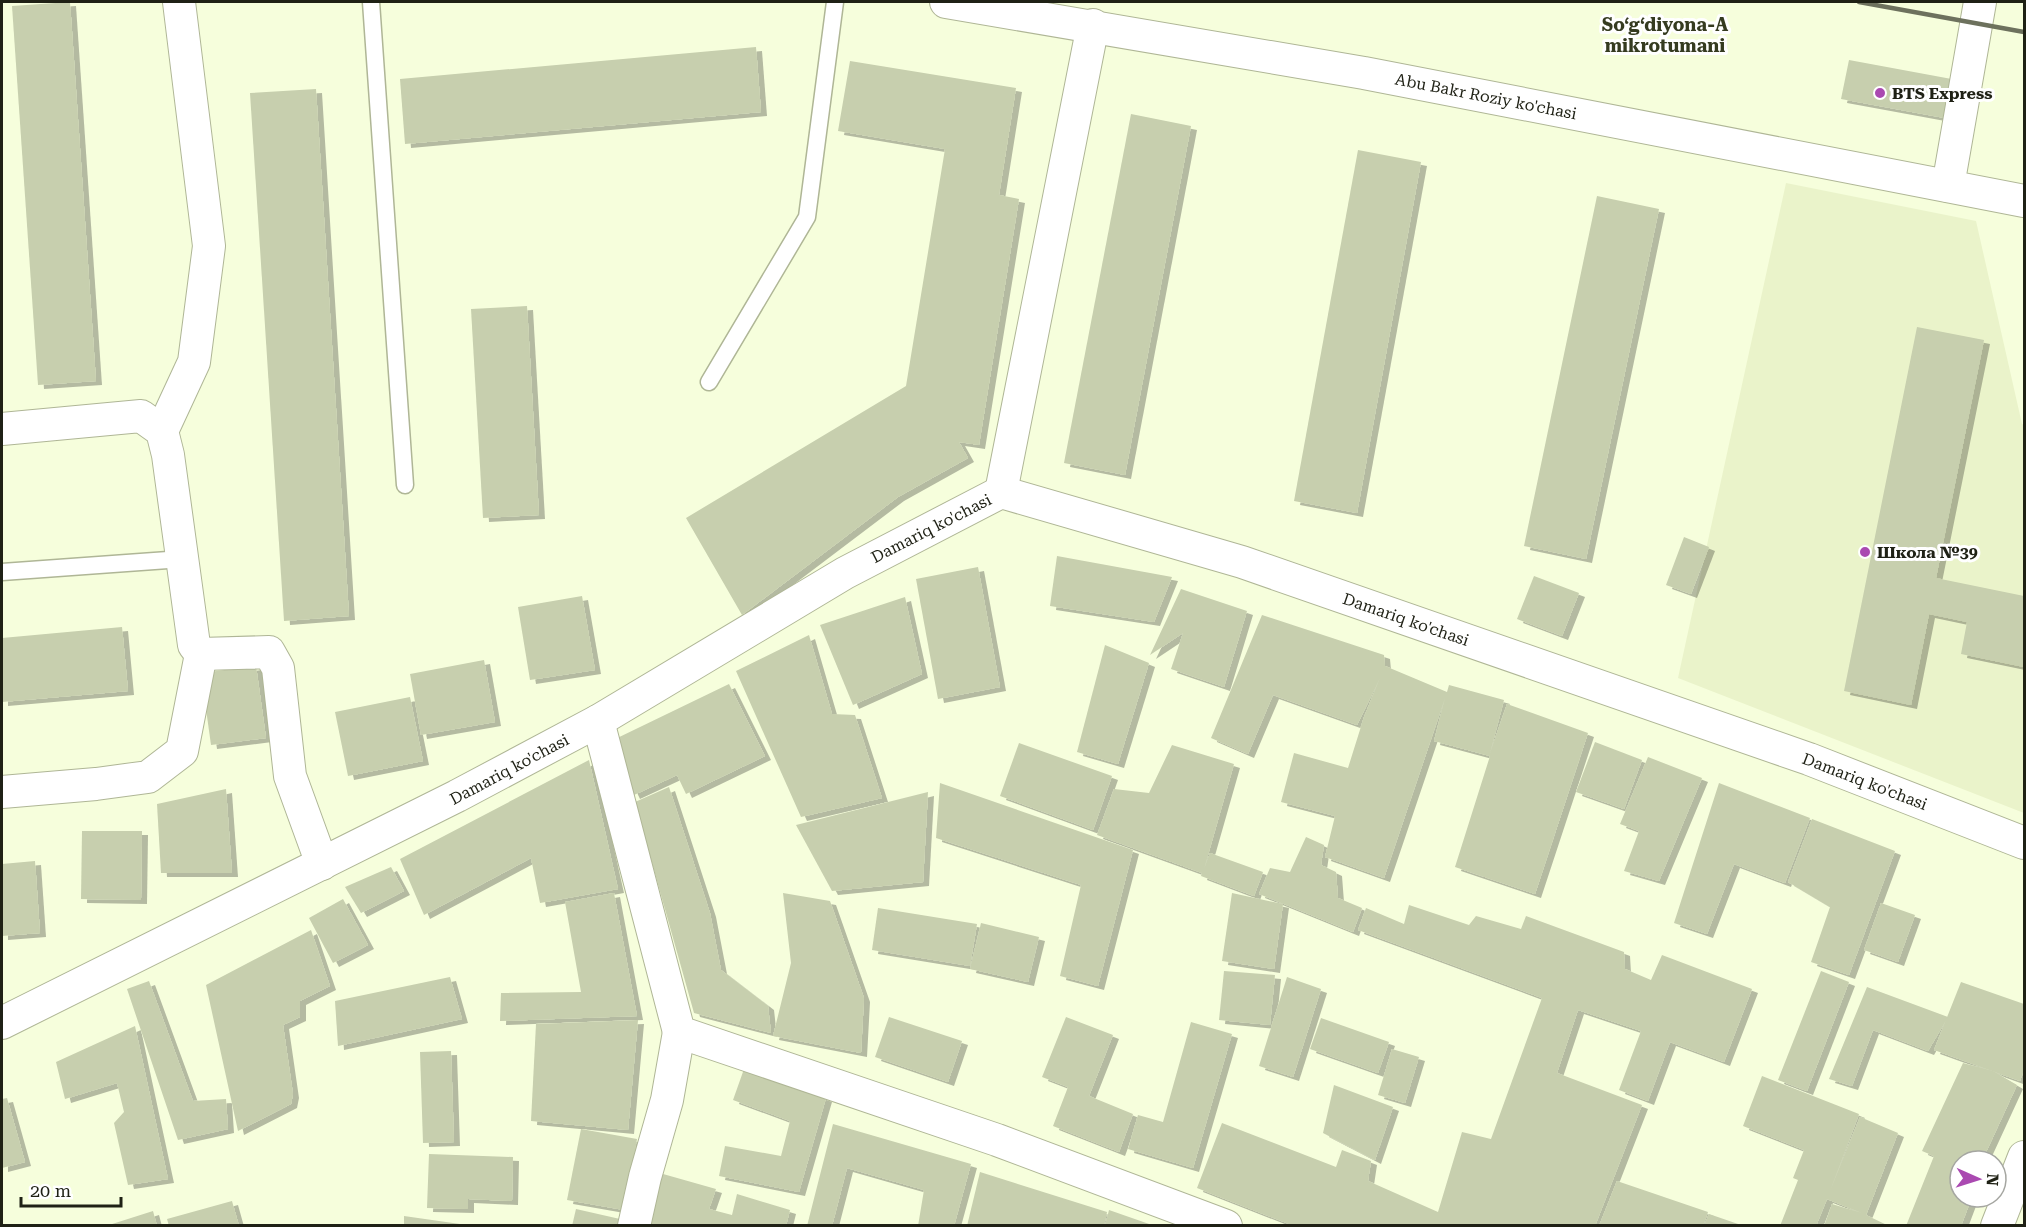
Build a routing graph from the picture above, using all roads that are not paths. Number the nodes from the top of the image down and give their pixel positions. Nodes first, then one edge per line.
1 (179, 2) edge
2 (371, 2) edge
3 (835, 2) edge
4 (946, 2) edge
5 (1980, 2) edge
6 (1093, 25) junction
7 (1948, 186) junction
8 (2025, 201) edge
9 (709, 382) dead end
10 (2, 429) edge
11 (162, 431) junction
12 (405, 485) dead end
13 (1001, 492) junction
14 (182, 559) junction
15 (2, 572) edge
16 (201, 654) junction
17 (598, 721) junction
18 (2, 792) edge
19 (2025, 843) edge
20 (322, 864) junction
21 (2, 1023) edge
22 (679, 1032) junction
23 (2025, 1157) edge
24 (634, 1226) edge
25 (1226, 1226) edge
26 (1997, 1226) edge

1 - 11 street
2 - 12 lane
3 - 9 lane
4 - 6 street, Abu Bakr Roziy ko'chasi
5 - 7 street
6 - 7 street, Abu Bakr Roziy ko'chasi
6 - 13 street
7 - 8 street, Abu Bakr Roziy ko'chasi
10 - 11 street
11 - 14 street
13 - 17 street, Damariq ko'chasi
13 - 19 street, Damariq ko'chasi
14 - 15 lane
14 - 16 street
16 - 18 street
16 - 20 street
17 - 20 street, Damariq ko'chasi
17 - 22 street
20 - 21 street, Damariq ko'chasi
22 - 24 street
22 - 25 street
23 - 26 street

